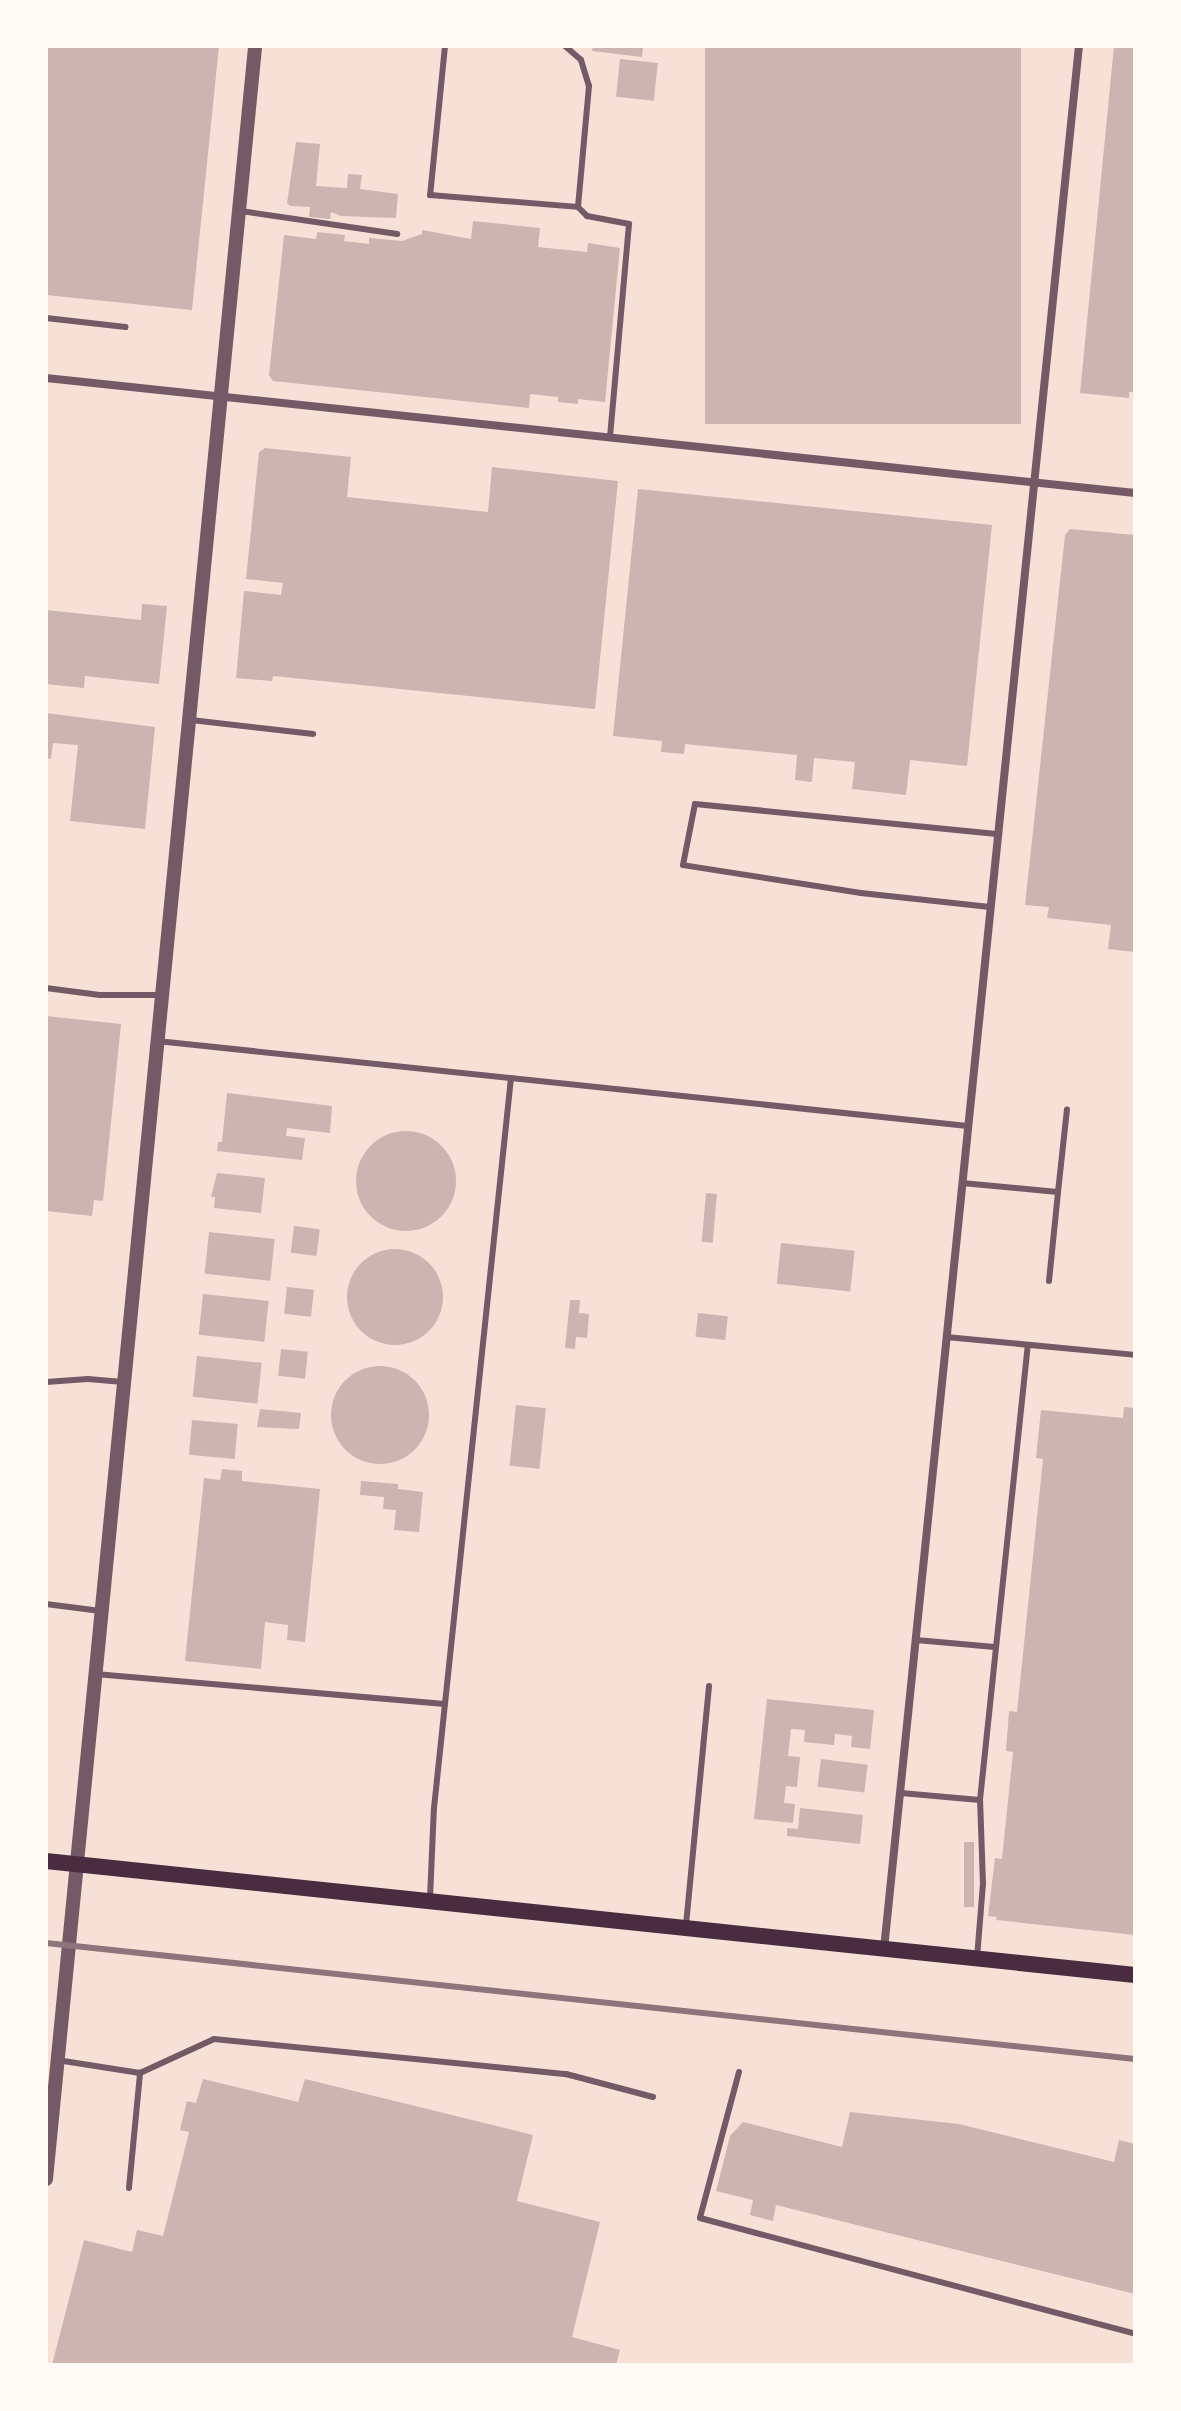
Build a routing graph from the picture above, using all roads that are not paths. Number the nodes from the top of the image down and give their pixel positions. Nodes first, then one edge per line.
1 (255, 46) edge
2 (445, 46) edge
3 (565, 46) edge
4 (1079, 46) edge
5 (578, 207) junction
6 (237, 211) junction
7 (397, 234) dead end
8 (46, 318) edge
9 (125, 327) dead end
10 (46, 378) edge
11 (220, 395) junction
12 (610, 437) junction
13 (1032, 482) junction
14 (1135, 493) edge
15 (187, 720) junction
16 (313, 734) dead end
17 (997, 834) junction
18 (990, 907) junction
19 (46, 988) edge
20 (162, 995) junction
21 (157, 1041) junction
22 (511, 1078) junction
23 (1067, 1109) dead end
24 (968, 1126) junction
25 (962, 1183) junction
26 (1058, 1192) junction
27 (1049, 1281) dead end
28 (946, 1337) junction
29 (1028, 1346) junction
30 (1135, 1355) edge
31 (46, 1382) edge
32 (123, 1382) junction
33 (46, 1604) edge
34 (101, 1611) junction
35 (916, 1640) junction
36 (995, 1647) junction
37 (95, 1674) junction
38 (709, 1686) dead end
39 (445, 1704) junction
40 (901, 1793) junction
41 (980, 1800) junction
42 (46, 1861) edge
43 (78, 1865) junction
44 (430, 1901) junction
45 (685, 1927) junction
46 (884, 1949) junction
47 (977, 1958) junction
48 (1135, 1975) edge
49 (57, 2060) junction
50 (739, 2072) dead end
51 (140, 2073) junction
52 (653, 2097) dead end
53 (46, 2179) edge
54 (129, 2188) dead end
55 (1135, 2334) edge

1 - 6 street
2 - 5 lane
3 - 5 lane
4 - 13 street
5 - 12 lane
6 - 7 lane
6 - 11 street
8 - 9 lane
10 - 11 street
11 - 12 street
11 - 15 street
12 - 13 street
13 - 14 street
13 - 17 street
15 - 16 lane
15 - 20 street
17 - 18 street
17 - 18 lane
18 - 24 street
19 - 20 lane
20 - 21 street
21 - 22 lane
21 - 32 street
22 - 24 lane
22 - 39 lane
23 - 26 lane
24 - 25 street
25 - 26 lane
25 - 28 street
26 - 27 lane
28 - 29 lane
28 - 35 street
29 - 30 lane
29 - 36 lane
31 - 32 lane
32 - 34 street
33 - 34 lane
34 - 37 street
35 - 36 lane
35 - 40 street
36 - 41 lane
37 - 39 lane
37 - 43 street
38 - 45 lane
39 - 44 lane
40 - 41 lane
40 - 46 street
41 - 47 lane
42 - 43 main road
43 - 44 main road
43 - 49 street
44 - 45 main road
45 - 46 main road
46 - 47 main road
47 - 48 main road
49 - 51 lane
49 - 53 street
50 - 55 lane
51 - 52 lane
51 - 54 lane

